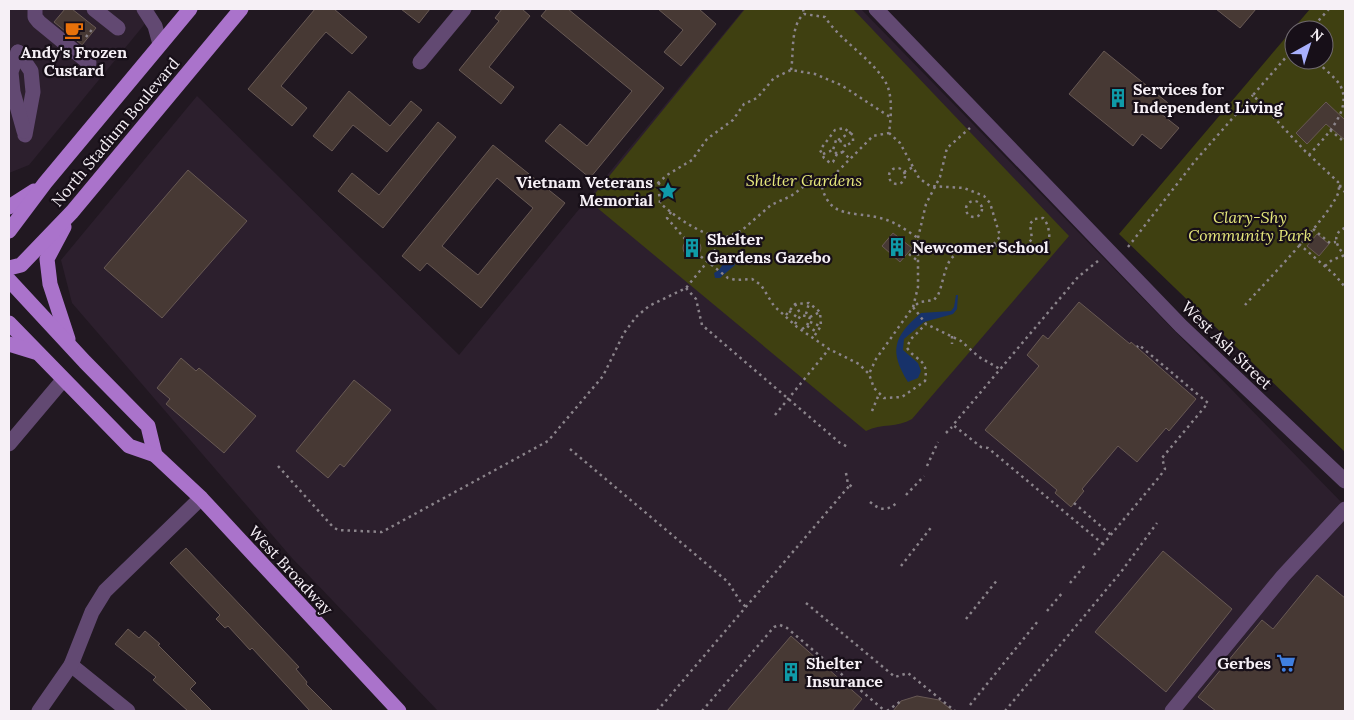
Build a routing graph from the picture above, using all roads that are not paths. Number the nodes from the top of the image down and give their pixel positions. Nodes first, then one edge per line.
1 (35, 9) edge
2 (94, 9) edge
3 (144, 9) edge
4 (190, 9) edge
5 (241, 9) edge
6 (464, 9) edge
7 (876, 9) edge
8 (118, 28) dead end
9 (160, 44) junction
10 (13, 57) edge
11 (420, 62) dead end
12 (89, 63) dead end
13 (9, 69) edge
14 (9, 102) edge
15 (9, 117) edge
16 (25, 135) junction
17 (45, 183) junction
18 (9, 206) edge
19 (72, 212) junction
20 (9, 231) edge
21 (9, 268) edge
22 (9, 280) edge
23 (9, 323) edge
24 (9, 344) edge
25 (70, 345) junction
26 (37, 352) junction
27 (63, 380) junction
28 (9, 444) edge
29 (155, 454) junction
30 (1345, 482) edge
31 (201, 498) junction
32 (1345, 509) edge
33 (71, 665) junction
34 (39, 711) edge
35 (128, 711) edge
36 (398, 711) edge
37 (1172, 711) edge

1 - 12 street
2 - 8 street
3 - 9 street
4 - 9 main road, North Stadium Boulevard
5 - 19 main road, North Stadium Boulevard
6 - 11 street
7 - 30 street, West Ash Street
9 - 17 main road, North Stadium Boulevard
10 - 13 street
10 - 16 street
14 - 16 street
15 - 16 street
17 - 18 main road
17 - 20 main road, North Stadium Boulevard
19 - 21 main road, North Stadium Boulevard
19 - 25 main road
22 - 25 main road
23 - 26 main road, West Broadway
24 - 26 main road
25 - 29 main road
26 - 27 main road, West Broadway
27 - 28 street
27 - 29 main road, West Broadway
29 - 31 main road, West Broadway
31 - 33 street
31 - 36 main road, West Broadway
32 - 37 street
33 - 34 street
33 - 35 street

